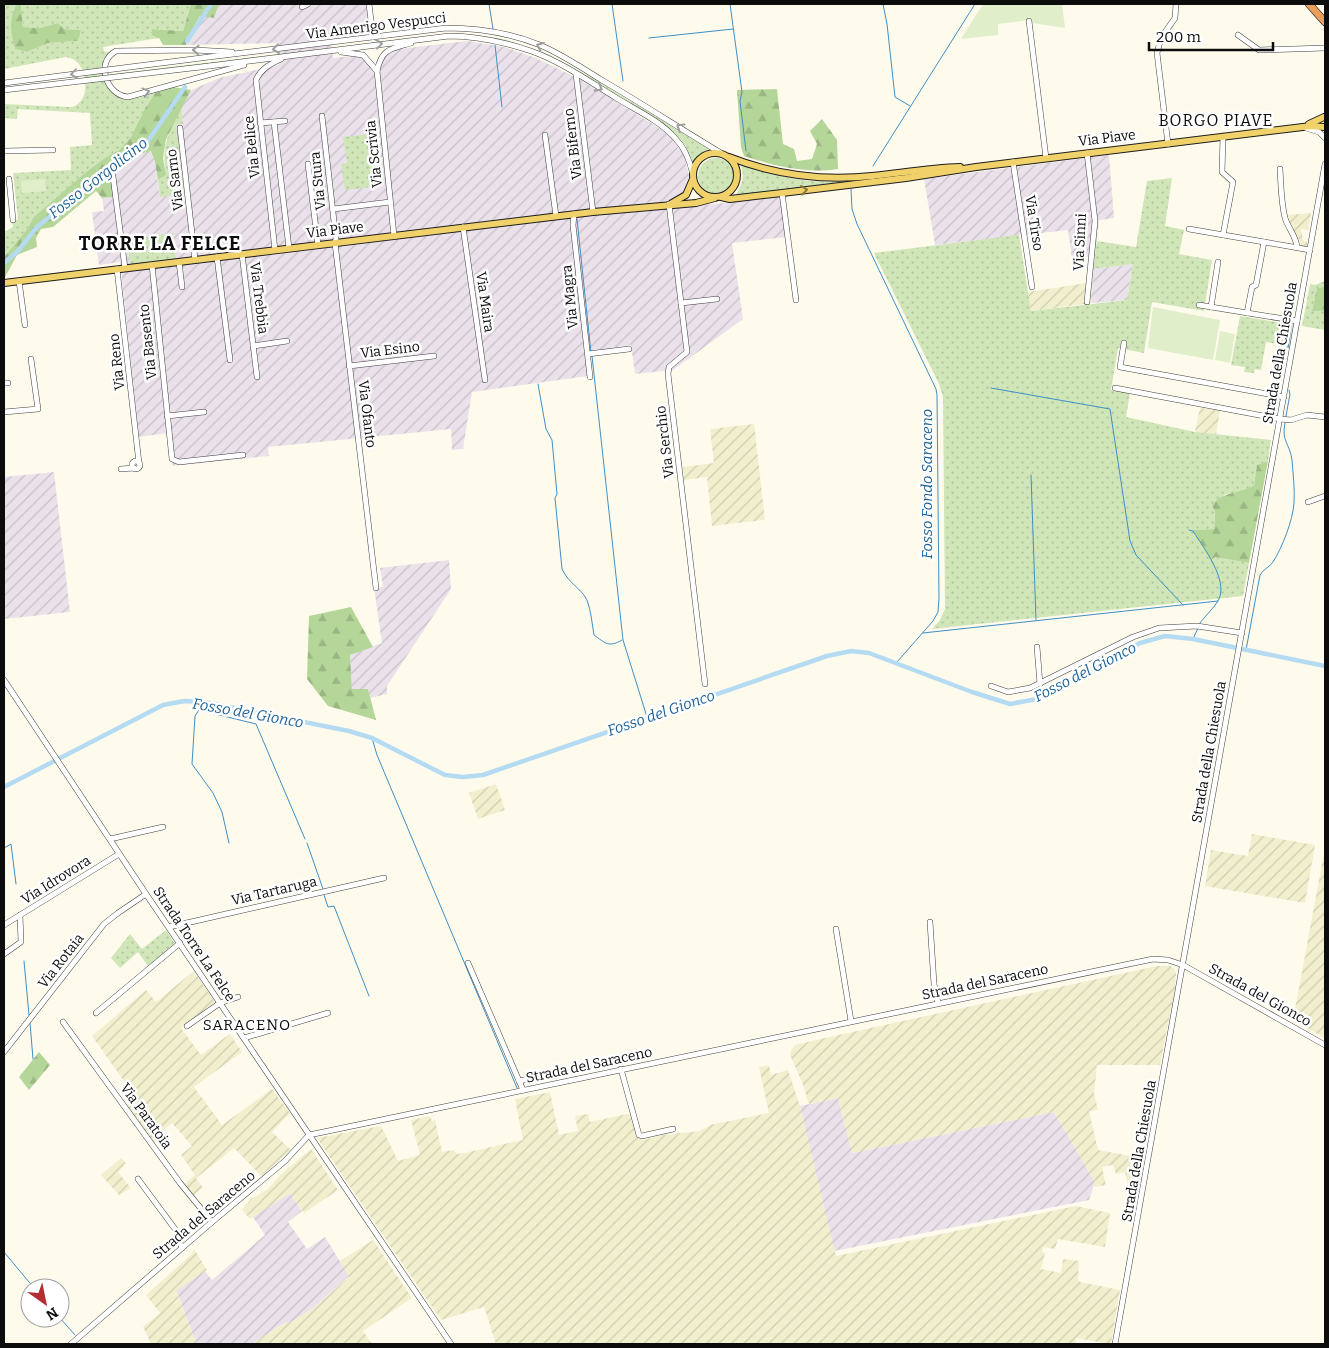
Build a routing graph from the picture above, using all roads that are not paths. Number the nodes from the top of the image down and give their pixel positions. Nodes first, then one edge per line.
1 (369, 4) edge
2 (1176, 4) edge
3 (1310, 4) edge
4 (1029, 20) dead end
5 (1325, 22) edge
6 (1238, 35) dead end
7 (373, 37) junction
8 (422, 39) junction
9 (1325, 48) edge
10 (331, 51) junction
11 (245, 53) junction
12 (286, 57) junction
13 (263, 60) junction
14 (377, 71) junction
15 (576, 74) junction
16 (4, 83) edge
17 (4, 90) edge
18 (322, 116) dead end
19 (1325, 116) edge
20 (285, 121) dead end
21 (274, 122) junction
22 (260, 124) junction
23 (180, 128) dead end
24 (1301, 128) junction
25 (1324, 128) edge
26 (545, 135) dead end
27 (1223, 137) junction
28 (1325, 138) edge
29 (1168, 144) junction
30 (53, 150) dead end
31 (4, 151) edge
32 (722, 153) junction
33 (1087, 153) junction
34 (729, 157) junction
35 (1046, 158) junction
36 (1013, 162) junction
37 (308, 164) dead end
38 (1325, 164) edge
39 (976, 167) junction
40 (112, 169) dead end
41 (1280, 169) dead end
42 (693, 177) junction
43 (9, 179) dead end
44 (782, 193) junction
45 (718, 197) junction
46 (390, 202) junction
47 (669, 204) junction
48 (333, 209) junction
49 (593, 212) junction
50 (574, 214) junction
51 (556, 216) junction
52 (13, 220) dead end
53 (463, 227) junction
54 (1189, 229) dead end
55 (1223, 235) junction
56 (394, 236) junction
57 (1264, 242) junction
58 (335, 243) junction
59 (318, 245) junction
60 (1297, 247) junction
61 (288, 248) junction
62 (275, 250) junction
63 (1310, 250) junction
64 (242, 254) junction
65 (216, 257) junction
66 (195, 260) junction
67 (179, 262) junction
68 (1218, 262) dead end
69 (152, 265) junction
70 (126, 268) junction
71 (118, 269) junction
72 (19, 281) junction
73 (4, 283) edge
74 (182, 287) dead end
75 (1032, 287) dead end
76 (717, 298) dead end
77 (796, 300) dead end
78 (1088, 302) dead end
79 (681, 303) junction
80 (1199, 305) dead end
81 (1211, 307) junction
82 (1247, 313) junction
83 (1297, 321) junction
84 (25, 325) dead end
85 (287, 341) dead end
86 (1124, 344) dead end
87 (253, 346) junction
88 (629, 349) dead end
89 (588, 354) junction
90 (434, 356) dead end
91 (31, 359) dead end
92 (230, 360) dead end
93 (349, 366) junction
94 (257, 377) dead end
95 (590, 377) dead end
96 (485, 380) dead end
97 (1116, 388) dead end
98 (1284, 397) junction
99 (4, 412) edge
100 (204, 412) dead end
101 (167, 416) junction
102 (1325, 417) edge
103 (1280, 419) junction
104 (243, 455) dead end
105 (124, 469) dead end
106 (1325, 496) edge
107 (1308, 502) dead end
108 (376, 588) dead end
109 (1242, 632) junction
110 (1037, 647) dead end
111 (4, 680) edge
112 (705, 684) dead end
113 (1040, 684) junction
114 (991, 686) dead end
115 (163, 827) dead end
116 (110, 839) junction
117 (119, 854) junction
118 (384, 878) dead end
119 (146, 894) junction
120 (20, 915) junction
121 (930, 922) dead end
122 (4, 925) edge
123 (169, 927) junction
124 (836, 929) dead end
125 (180, 943) junction
126 (4, 954) edge
127 (468, 963) dead end
128 (1183, 965) junction
129 (238, 997) dead end
130 (220, 1003) junction
131 (938, 1003) junction
132 (96, 1013) dead end
133 (328, 1013) dead end
134 (851, 1021) junction
135 (63, 1022) dead end
136 (187, 1026) dead end
137 (244, 1038) junction
138 (1325, 1045) edge
139 (4, 1052) edge
140 (621, 1069) junction
141 (547, 1074) dead end
142 (519, 1081) junction
143 (523, 1090) junction
144 (673, 1129) dead end
145 (309, 1135) junction
146 (138, 1179) dead end
147 (212, 1222) junction
148 (182, 1248) junction
149 (71, 1344) edge
150 (451, 1344) edge
151 (1116, 1344) edge

1 - 7 street
2 - 29 street
3 - 5 highway
4 - 35 street
6 - 9 street
7 -> 11 street, Via Amerigo Vespucci
32 -> 7 street, Via Amerigo Vespucci
10 -> 8 street, Via Amerigo Vespucci
8 - 14 street
8 - 15 street, Via Amerigo Vespucci
10 - 12 street, Via Amerigo Vespucci
10 - 14 street
11 -> 13 street
11 -> 16 street, Via Amerigo Vespucci, bridge
12 - 13 street, Via Amerigo Vespucci
12 - 22 street, Via Belice
13 - 17 street, Via Amerigo Vespucci, bridge
14 - 46 street, Via Scrivia
15 -> 42 street, Via Amerigo Vespucci
15 - 49 street, Via Biferno
18 - 48 street, Via Stura
19 - 24 main road, Via Piave
19 - 25 main road
20 - 21 street
21 - 22 street
21 - 61 street
22 - 62 street, Via Belice
23 - 66 street, Via Sarno
24 - 25 main road, Via Piave
24 - 27 main road, Via Piave
24 - 28 street
26 - 51 street
27 - 29 main road, Via Piave
27 - 55 street
29 - 33 main road, Via Piave
30 - 31 street
32 - 34 main road
32 - 42 main road
33 - 35 main road, Via Piave
33 - 78 street, Via Sinni
34 - 39 main road, Via Piave
34 - 45 main road
35 - 36 main road, Via Piave
36 - 39 main road, Via Piave
36 - 75 street, Via Tirso
37 - 59 street
38 - 63 street, Strada della Chiesuola
44 -> 39 main road, Via Piave
40 - 70 street
41 - 60 street
42 - 45 main road
42 - 47 main road
43 - 52 street
44 - 45 main road, Via Piave
44 - 77 street
45 - 47 main road, Via Piave
46 - 48 street
46 - 56 street, Via Scrivia
47 - 49 main road, Via Piave
47 - 79 street, Via Serchio
48 - 58 street, Via Stura
49 - 50 main road, Via Piave
50 - 51 main road, Via Piave
50 - 89 street, Via Magra
51 - 53 main road, Via Piave
53 - 56 main road, Via Piave
53 - 96 street, Via Maira
54 - 55 street
55 - 57 street
56 - 58 main road, Via Piave
57 - 60 street
57 - 82 street
58 - 59 main road, Via Piave
58 - 93 street, Via Ofanto
59 - 61 main road, Via Piave
60 - 63 street
61 - 62 main road, Via Piave
62 - 64 main road, Via Piave
63 - 83 street, Strada della Chiesuola
64 - 65 main road, Via Piave
64 - 87 street, Via Trebbia
65 - 66 main road, Via Piave
65 - 92 street
66 - 67 main road, Via Piave
67 - 69 main road, Via Piave
67 - 74 street
68 - 81 street
69 - 70 main road, Via Piave
69 - 101 street, Via Basento
70 - 71 main road, Via Piave
71 - 72 main road, Via Piave
71 - 105 street, Via Reno
72 - 73 main road, Via Piave
72 - 84 street
76 - 79 street
79 - 112 street, Via Serchio
80 - 81 street
81 - 82 street
82 - 83 street
83 - 98 street, Strada della Chiesuola
85 - 87 street, Via Trebbia
86 - 98 street
87 - 94 street, Via Trebbia
88 - 89 street
89 - 95 street, Via Magra
90 - 93 street, Via Esino
91 - 99 street
93 - 108 street, Via Ofanto
97 - 103 street
98 - 103 street, Strada della Chiesuola
100 - 101 street
101 - 104 street, Via Basento
102 - 103 street
103 - 109 street, Strada della Chiesuola
106 - 107 street
109 - 113 street
109 - 128 street, Strada della Chiesuola
110 - 113 street
111 - 116 street, Strada Torre La Felce
113 - 114 street
115 - 116 street
116 - 117 street, Strada Torre La Felce
117 - 119 street, Strada Torre La Felce
117 - 120 street, Via Idrovora
118 - 123 street, Via Tartaruga
119 - 123 street, Strada Torre La Felce
119 - 139 street, Via Rotaia
120 - 122 street, Via Idrovora
120 - 126 street
121 - 131 street
123 - 125 street, Strada Torre La Felce
124 - 134 street
125 - 130 street, Strada Torre La Felce
125 - 132 street
127 - 142 street
128 - 131 street, Strada del Saraceno
128 - 138 street, Strada del Gionco
128 - 151 street, Strada della Chiesuola
129 - 130 street
130 - 136 street
130 - 137 street, Strada Torre La Felce
131 - 134 street, Strada del Saraceno
133 - 137 street
134 - 140 street, Strada del Saraceno
135 - 147 street, Via Paratoia
137 - 145 street, Strada Torre La Felce
140 - 143 street, Strada del Saraceno
140 - 144 street
141 - 142 street
142 - 143 street
143 - 145 street, Strada del Saraceno
145 - 147 street, Strada del Saraceno
145 - 150 street, Strada Torre La Felce
146 - 148 street
147 - 148 street, Strada del Saraceno
148 - 149 street, Strada del Saraceno

